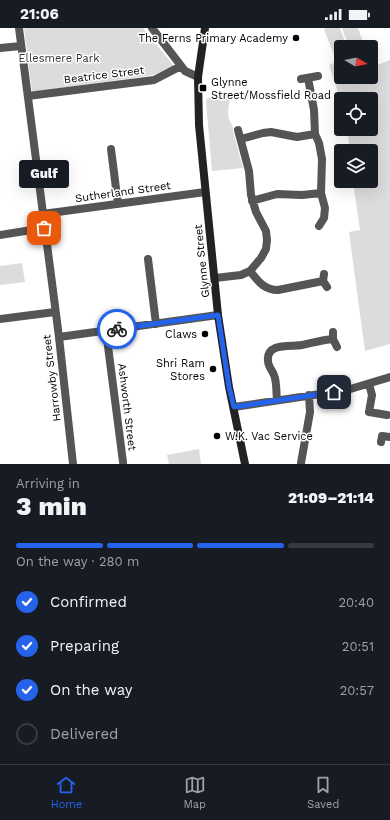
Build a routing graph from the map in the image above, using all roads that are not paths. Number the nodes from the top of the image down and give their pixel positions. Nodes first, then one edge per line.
1 (19, 28) edge
2 (152, 28) edge
3 (205, 28) edge
4 (21, 46) junction
5 (0, 48) edge
6 (181, 66) junction
7 (318, 76) dead end
8 (198, 77) junction
9 (28, 96) junction
10 (238, 130) dead end
11 (315, 134) junction
12 (240, 139) junction
13 (111, 149) dead end
14 (206, 192) junction
15 (321, 193) junction
16 (252, 201) junction
17 (118, 204) junction
18 (43, 214) junction
19 (319, 226) dead end
20 (44, 228) junction
21 (0, 235) edge
22 (148, 259) dead end
23 (250, 271) junction
24 (215, 278) junction
25 (325, 281) dead end
26 (55, 312) junction
27 (218, 315) junction
28 (0, 319) edge
29 (156, 324) junction
30 (106, 330) junction
31 (59, 337) junction
32 (337, 347) dead end
33 (390, 377) edge
34 (369, 384) junction
35 (309, 395) junction
36 (277, 400) junction
37 (234, 407) junction
38 (387, 415) dead end
39 (390, 437) edge
40 (381, 442) dead end
41 (123, 462) dead end
42 (301, 463) dead end
43 (73, 464) edge
44 (245, 464) edge

1 - 4 street, Harrowby Street
2 - 6 street
3 - 8 main road, Glynne Street
4 - 5 street
4 - 9 street, Harrowby Street
6 - 8 street
6 - 9 street, Beatrice Street
7 - 11 street
8 - 14 main road, Glynne Street
9 - 18 street, Harrowby Street
10 - 12 street
11 - 12 street
11 - 15 street
12 - 16 street
13 - 17 street
14 - 17 street, Sutherland Street
14 - 24 main road, Glynne Street
15 - 16 street
15 - 19 street
16 - 23 street
17 - 18 street, Sutherland Street
18 - 20 street, Harrowby Street
20 - 21 street
20 - 26 street, Harrowby Street
22 - 29 street
23 - 24 street
23 - 25 street
24 - 27 main road, Glynne Street
26 - 28 street
26 - 31 street, Harrowby Street
27 - 29 street
27 - 37 main road, Glynne Street
29 - 30 street
30 - 31 street
30 - 41 street, Ashworth Street
31 - 43 street, Harrowby Street
32 - 36 street
33 - 34 street
34 - 35 street
34 - 38 street
35 - 36 street
35 - 42 street
36 - 37 street
37 - 44 main road, Glynne Street
39 - 40 street

